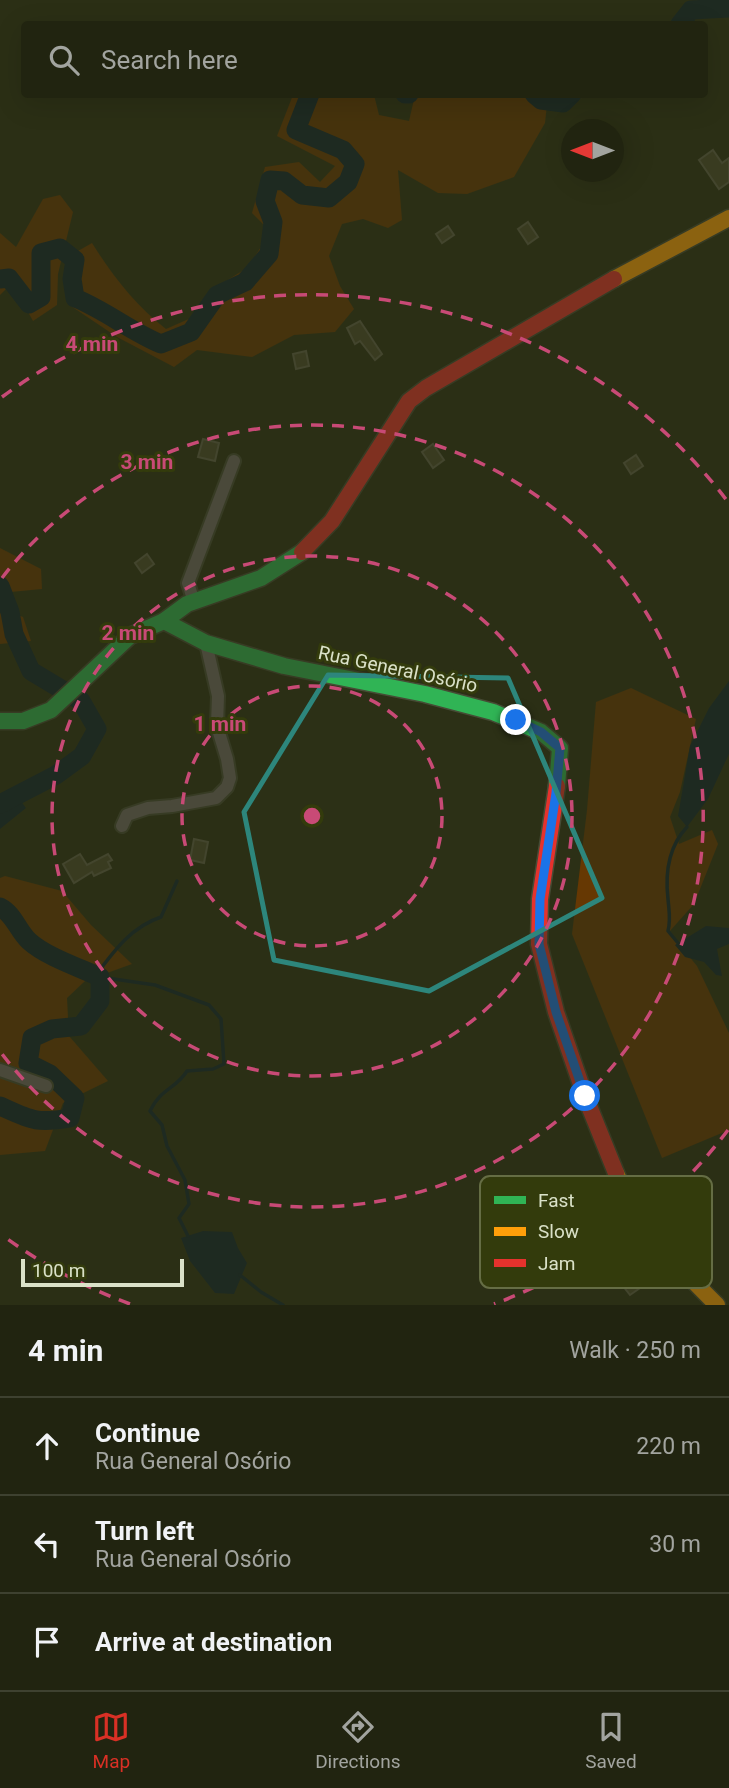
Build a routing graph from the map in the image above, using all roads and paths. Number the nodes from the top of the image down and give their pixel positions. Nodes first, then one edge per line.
1 (729, 218) edge
2 (234, 461) dead end
3 (194, 602) junction
4 (164, 621) junction
5 (206, 643) junction
6 (0, 721) edge
7 (122, 826) dead end
8 (0, 1070) edge
9 (46, 1086) dead end
10 (617, 1176) edge
11 (700, 1288) edge
12 (717, 1305) edge

1 - 3 street
2 - 3 street
3 - 4 street
4 - 5 street, Rua General Osório
4 - 6 street
5 - 7 street
5 - 10 street, Rua General Osório
8 - 9 street
11 - 12 street, Rua General Osório

